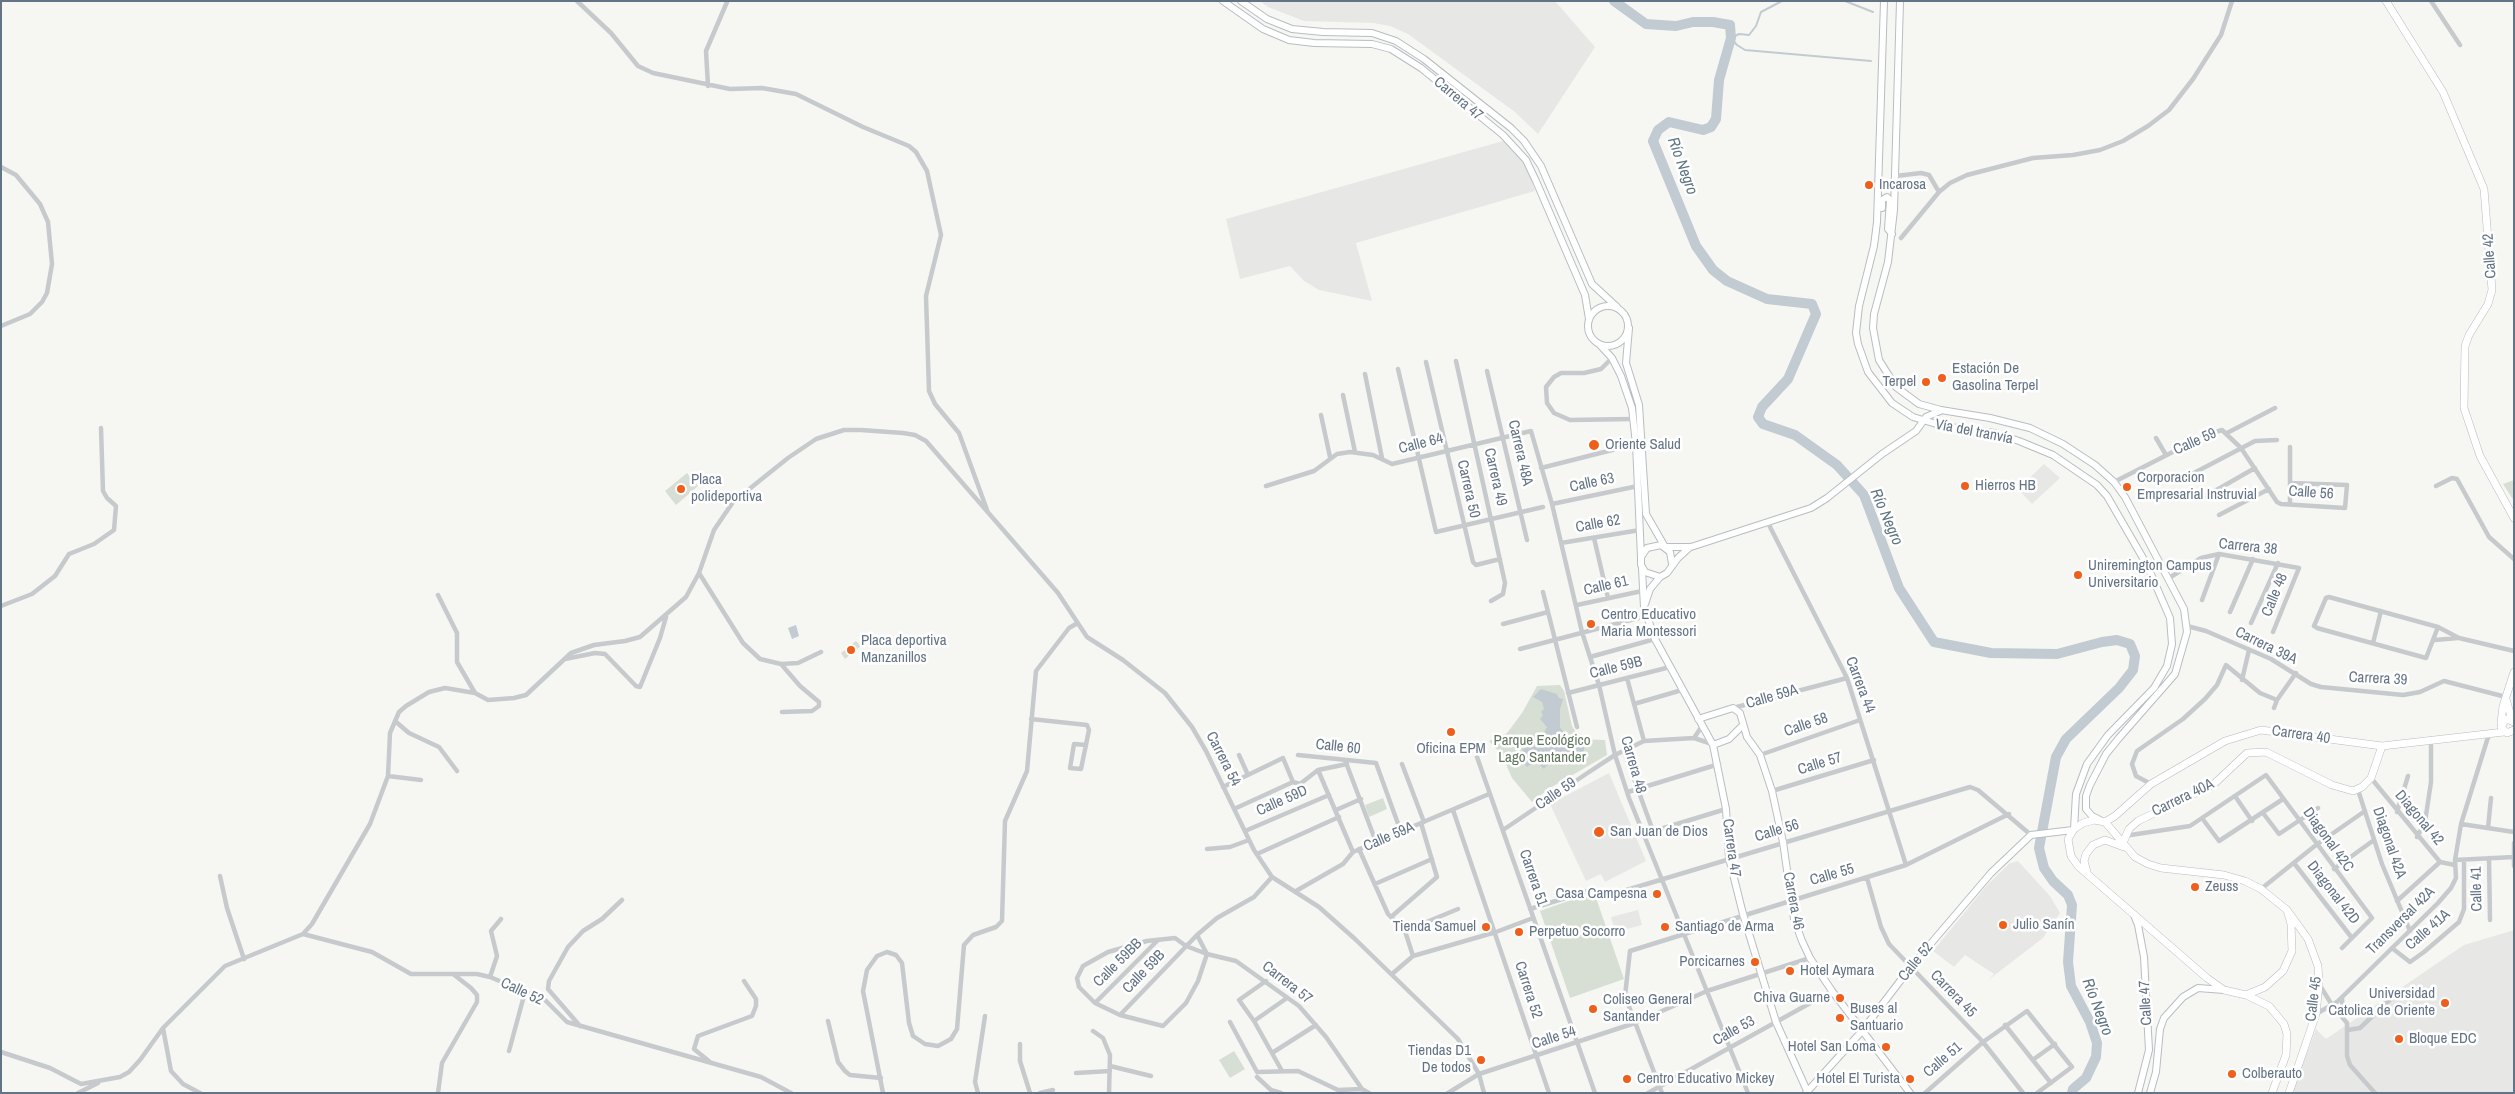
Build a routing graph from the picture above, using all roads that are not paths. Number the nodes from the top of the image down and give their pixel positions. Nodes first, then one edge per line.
1 (577, 1) edge
2 (1223, 1) edge
3 (1241, 1) edge
4 (1884, 1) edge
5 (1900, 1) edge
6 (2232, 1) edge
7 (2431, 1) edge
8 (727, 2) edge
9 (2389, 3) edge
10 (2460, 45) dead end
11 (708, 86) junction
12 (1, 167) edge
13 (1896, 176) junction
14 (1939, 192) junction
15 (1876, 232) junction
16 (1892, 234) junction
17 (1902, 238) dead end
18 (1618, 307) junction
19 (1589, 319) junction
20 (1, 326) edge
21 (1629, 328) junction
22 (1600, 345) junction
23 (1612, 358) junction
24 (1456, 361) dead end
25 (1426, 362) dead end
26 (1398, 369) dead end
27 (1487, 371) dead end
28 (1365, 374) dead end
29 (1343, 395) dead end
30 (1919, 404) junction
31 (2275, 408) dead end
32 (1942, 410) junction
33 (1321, 415) dead end
34 (1633, 419) junction
35 (1923, 421) junction
36 (101, 428) dead end
37 (1531, 431) joint
38 (2227, 433) junction
39 (1504, 437) junction
40 (2156, 438) dead end
41 (2277, 440) dead end
42 (1475, 444) junction
43 (1636, 444) junction
44 (2290, 447) dead end
45 (2241, 448) junction
46 (1446, 451) junction
47 (1355, 452) junction
48 (2166, 455) junction
49 (1330, 457) junction
50 (1382, 458) junction
51 (1418, 458) junction
52 (1541, 468) junction
53 (2255, 468) junction
54 (2192, 474) dead end
55 (2114, 482) junction
56 (2290, 483) junction
57 (1266, 486) dead end
58 (1638, 486) junction
59 (2436, 486) dead end
60 (2269, 489) junction
61 (2206, 496) dead end
62 (1552, 504) junction
63 (2290, 504) junction
64 (1542, 507) dead end
65 (1520, 512) junction
66 (2219, 515) dead end
67 (990, 516) junction
68 (2514, 518) edge
69 (1492, 519) junction
70 (1768, 523) junction
71 (1463, 526) junction
72 (1640, 530) junction
73 (1594, 538) junction
74 (1527, 540) dead end
75 (1561, 543) junction
76 (1665, 547) junction
77 (1691, 547) junction
78 (2219, 554) junction
79 (1640, 557) junction
80 (1500, 559) junction
81 (2253, 559) junction
82 (2514, 559) edge
83 (2278, 563) junction
84 (1672, 564) junction
85 (1642, 568) junction
86 (2299, 568) joint
87 (699, 573) junction
88 (1660, 577) junction
89 (2169, 578) junction
90 (1642, 591) junction
91 (1543, 592) dead end
92 (438, 595) dead end
93 (1608, 598) junction
94 (2202, 600) dead end
95 (1491, 601) dead end
96 (1577, 605) junction
97 (1, 606) edge
98 (1644, 608) junction
99 (1548, 612) junction
100 (2230, 612) dead end
101 (2381, 612) junction
102 (666, 616) junction
103 (1646, 616) junction
104 (2251, 623) dead end
105 (1076, 624) junction
106 (1503, 624) dead end
107 (2187, 626) junction
108 (2438, 628) junction
109 (1582, 632) junction
110 (2273, 632) dead end
111 (2459, 638) junction
112 (1554, 639) junction
113 (1656, 639) junction
114 (2435, 640) junction
115 (2373, 644) junction
116 (1520, 648) dead end
117 (2249, 650) junction
118 (2514, 651) edge
119 (821, 652) dead end
120 (1590, 657) junction
121 (563, 659) junction
122 (781, 664) junction
123 (1670, 667) junction
124 (2514, 672) edge
125 (2296, 673) junction
126 (1627, 678) junction
127 (1847, 678) junction
128 (2242, 680) junction
129 (1599, 684) junction
130 (2334, 689) joint
131 (1682, 690) junction
132 (475, 693) junction
133 (1568, 693) junction
134 (2506, 698) junction
135 (2277, 700) junction
136 (1634, 704) junction
137 (1743, 706) junction
138 (1733, 708) junction
139 (2274, 708) dead end
140 (782, 712) dead end
141 (1740, 713) junction
142 (1031, 719) junction
143 (1698, 719) junction
144 (1860, 720) junction
145 (395, 721) junction
146 (2513, 721) edge
147 (1743, 725) junction
148 (1702, 726) junction
149 (1577, 727) dead end
150 (2508, 729) edge
151 (2491, 734) junction
152 (1694, 738) junction
153 (1644, 741) junction
154 (2431, 742) junction
155 (1086, 745) junction
156 (1714, 745) junction
157 (2382, 746) junction
158 (1624, 751) junction
159 (1239, 755) dead end
160 (1298, 755) dead end
161 (1616, 755) junction
162 (1760, 755) junction
163 (1477, 757) dead end
164 (1874, 760) junction
165 (1346, 762) junction
166 (1402, 764) dead end
167 (1719, 764) junction
168 (1318, 770) junction
169 (457, 771) dead end
170 (1248, 775) junction
171 (388, 776) junction
172 (2408, 776) dead end
173 (2370, 778) junction
174 (421, 780) dead end
175 (1293, 782) junction
176 (2151, 784) junction
177 (1223, 787) junction
178 (1637, 789) junction
179 (2358, 790) junction
180 (1772, 791) junction
181 (1628, 792) junction
182 (1329, 794) junction
183 (1489, 794) junction
184 (2235, 796) junction
185 (2491, 798) dead end
186 (1361, 799) junction
187 (2283, 799) junction
188 (2318, 808) dead end
189 (1234, 809) junction
190 (1726, 809) junction
191 (1336, 810) junction
192 (1453, 810) junction
193 (1889, 811) junction
194 (2365, 811) junction
195 (2397, 812) junction
196 (2263, 813) junction
197 (2009, 814) junction
198 (1339, 817) junction
199 (2202, 818) junction
200 (2252, 821) junction
201 (2299, 821) junction
202 (2105, 822) junction
203 (1422, 823) junction
204 (2461, 824) junction
205 (2488, 828) junction
206 (1504, 830) junction
207 (2073, 830) junction
208 (1245, 831) junction
209 (1653, 831) junction
210 (1401, 832) junction
211 (2056, 832) junction
212 (2514, 832) edge
213 (1644, 834) junction
214 (2031, 836) junction
215 (2417, 837) junction
216 (2068, 839) junction
217 (1250, 840) junction
218 (2374, 840) junction
219 (1376, 842) junction
220 (1783, 842) junction
221 (2125, 843) junction
222 (2514, 843) edge
223 (2316, 845) junction
224 (1207, 849) dead end
225 (1359, 850) junction
226 (1353, 852) junction
227 (1257, 854) junction
228 (2513, 857) edge
229 (1729, 858) junction
230 (2489, 858) junction
231 (1432, 859) junction
232 (2464, 860) junction
233 (2440, 862) junction
234 (2455, 862) junction
235 (2294, 863) junction
236 (1906, 865) junction
237 (2514, 866) edge
238 (2334, 869) junction
239 (2088, 874) junction
240 (220, 876) dead end
241 (1272, 877) junction
242 (1662, 878) junction
243 (1867, 878) junction
244 (1375, 884) junction
245 (2261, 889) junction
246 (1296, 891) junction
247 (622, 900) dead end
248 (1791, 900) junction
249 (2397, 901) junction
250 (1458, 909) dead end
251 (1530, 909) junction
252 (2286, 910) junction
253 (1743, 914) junction
254 (2133, 914) junction
255 (1390, 917) junction
256 (1533, 918) junction
257 (501, 920) dead end
258 (2490, 920) dead end
259 (1405, 931) junction
260 (2410, 931) junction
261 (1496, 932) junction
262 (303, 934) junction
263 (1684, 934) junction
264 (1197, 935) junction
265 (2352, 938) junction
266 (1158, 940) junction
267 (1186, 946) junction
268 (2342, 948) dead end
269 (2392, 948) junction
270 (1207, 954) junction
271 (1413, 956) junction
272 (1810, 958) junction
273 (244, 959) junction
274 (1910, 968) junction
275 (1759, 973) junction
276 (453, 974) junction
277 (1392, 974) junction
278 (490, 977) junction
279 (744, 981) dead end
280 (1266, 981) junction
281 (2319, 984) junction
282 (1707, 990) junction
283 (2224, 990) junction
284 (1832, 991) junction
285 (525, 992) junction
286 (2397, 994) dead end
287 (2246, 995) junction
288 (1287, 998) junction
289 (2342, 998) junction
290 (1095, 1003) junction
291 (2332, 1006) junction
292 (2316, 1014) junction
293 (1120, 1015) junction
294 (985, 1016) dead end
295 (2343, 1017) junction
296 (828, 1021) dead end
297 (1254, 1021) junction
298 (1230, 1022) dead end
299 (1776, 1022) junction
300 (1635, 1023) junction
301 (1316, 1025) junction
302 (2005, 1025) junction
303 (580, 1026) junction
304 (163, 1028) junction
305 (2348, 1030) junction
306 (1093, 1031) dead end
307 (1862, 1031) junction
308 (1983, 1042) junction
309 (1576, 1043) junction
310 (1020, 1044) dead end
311 (2054, 1044) junction
312 (1730, 1048) junction
313 (509, 1051) dead end
314 (1, 1052) edge
315 (1272, 1053) junction
316 (1536, 1056) junction
317 (2034, 1060) junction
318 (713, 1064) junction
319 (1110, 1068) junction
320 (1282, 1071) junction
321 (1076, 1073) dead end
322 (1257, 1074) junction
323 (1479, 1074) junction
324 (1151, 1076) dead end
325 (881, 1078) junction
326 (102, 1081) junction
327 (2051, 1082) junction
328 (1660, 1086) junction
329 (1362, 1089) junction
330 (1053, 1090) dead end
331 (78, 1093) edge
332 (200, 1093) edge
333 (438, 1093) edge
334 (790, 1093) edge
335 (883, 1093) edge
336 (978, 1093) edge
337 (1030, 1093) edge
338 (1040, 1093) edge
339 (1109, 1093) edge
340 (1281, 1093) edge
341 (1369, 1093) edge
342 (1448, 1093) edge
343 (1484, 1093) edge
344 (1549, 1093) edge
345 (1595, 1093) edge
346 (1648, 1093) edge
347 (1662, 1093) edge
348 (1748, 1093) edge
349 (1807, 1093) edge
350 (1910, 1093) edge
351 (1925, 1093) edge
352 (2023, 1093) edge
353 (2037, 1093) edge
354 (2138, 1093) edge
355 (2150, 1093) edge
356 (2272, 1093) edge
357 (2289, 1093) edge
358 (2375, 1093) edge

1 - 11 street
2 - 19 street, Carrera 47
3 - 18 street, Carrera 47
4 - 15 street, Vía del tranvía
5 - 13 street, Vía del tranvía
6 - 14 street
7 - 10 street
8 - 11 street
9 - 68 main road, Calle 42
11 - 67 street
12 - 20 street
13 - 14 street
13 - 16 street, Vía del tranvía
14 - 17 street
15 - 16 street
15 - 35 street, Vía del tranvía
16 - 30 street, Vía del tranvía
18 - 19 street
18 - 21 street
19 - 22 street
21 - 22 street
21 - 76 street
22 - 23 street
23 - 34 street
23 - 34 street
24 - 42 street, Carrera 49
25 - 46 street, Carrera 50
26 - 51 street
27 - 39 street, Carrera 48A
28 - 50 street
29 - 47 street
30 - 32 street, Vía del tranvía
30 - 35 street
31 - 38 street, Calle 59
32 - 35 street
32 - 55 street, Vía del tranvía
33 - 49 street
34 - 43 street
35 - 70 street
35 - 207 street, Vía del tranvía
36 - 97 street
37 - 39 street, Calle 64
37 - 52 street, Carrera 48
38 - 45 street
38 - 48 street, Calle 59
39 - 42 street, Calle 64
39 - 65 street, Carrera 48A
40 - 48 street
41 - 45 street
42 - 46 street, Calle 64
42 - 69 street, Carrera 49
43 - 52 street
43 - 58 street
44 - 56 street
45 - 53 street
45 - 54 street
46 - 51 street, Calle 64
46 - 71 street, Carrera 50
47 - 49 street, Calle 64
47 - 50 street, Calle 64
48 - 55 street, Calle 59
49 - 57 street, Calle 64
50 - 51 street, Calle 64
51 - 71 street
52 - 62 street, Carrera 48
53 - 60 street
53 - 61 street
55 - 89 street, Vía del tranvía
56 - 63 street
56 - 63 street, Calle 56
58 - 62 street, Calle 63
58 - 72 street
59 - 82 street
60 - 63 street, Calle 56
60 - 66 street
62 - 75 street, Carrera 48
64 - 65 street
65 - 69 street
65 - 74 street, Carrera 48A
67 - 87 street, Carrera 54
67 - 105 street, Carrera 54
69 - 71 street
69 - 80 street, Carrera 49
70 - 77 street
70 - 127 street, Carrera 44
71 - 80 street, Carrera 50
72 - 73 street, Calle 62
72 - 79 street
73 - 75 street, Calle 62
73 - 93 street
75 - 96 street, Carrera 48
76 - 77 street
76 - 79 street
76 - 84 street
77 - 84 street
78 - 81 street, Carrera 38
78 - 89 street, Carrera 38
78 - 94 street
79 - 85 street
80 - 95 street, Carrera 49
81 - 83 street, Carrera 38
81 - 100 street
83 - 86 street, Carrera 38
83 - 104 street
84 - 88 street
85 - 88 street
85 - 90 street, Carrera 47
86 - 110 street, Calle 48
87 - 102 street
87 - 122 street
88 - 98 street
89 - 107 street, Vía del tranvía
90 - 93 street, Calle 61
90 - 98 street, Carrera 47
91 - 99 street
92 - 132 street
93 - 96 street, Calle 61
96 - 109 street, Carrera 48
98 - 103 street, Carrera 47
99 - 106 street
99 - 112 street
101 - 108 street
101 - 115 street
101 - 115 street, Carrera 39
102 - 121 street
102 - 121 street
103 - 109 street
103 - 113 street, Carrera 47
105 - 142 street
105 - 177 street, Carrera 54
107 - 117 street, Carrera 39A
107 - 202 street, Vía del tranvía
108 - 111 street
108 - 114 street
109 - 112 street
109 - 120 street, Carrera 48
111 - 114 street
111 - 118 street
112 - 116 street
112 - 133 street
113 - 120 street
113 - 123 street, Carrera 47
114 - 115 street, Carrera 39
117 - 125 street, Carrera 39A
117 - 128 street
119 - 122 street
120 - 129 street, Carrera 48
121 - 132 street
122 - 140 street
123 - 126 street, Calle 59B
123 - 131 street, Carrera 47
124 - 134 main road
125 - 130 street, Carrera 39A
125 - 135 street
126 - 129 street, Calle 59B
126 - 136 street
127 - 137 street, Calle 59A
127 - 144 street, Carrera 44
128 - 135 street
128 - 176 street
129 - 133 street, Calle 59B
129 - 161 street, Carrera 48
130 - 134 street, Carrera 39
131 - 136 street
131 - 143 street, Carrera 47
132 - 145 street
133 - 149 street
134 - 146 main road
134 - 150 main road
135 - 139 street
136 - 153 street
137 - 138 street, Calle 59A
137 - 141 street
138 - 141 street
138 - 143 street, Calle 59A
141 - 147 street, Carrera 46
142 - 155 street
142 - 325 street
143 - 148 street, Carrera 47
144 - 162 street, Calle 58
144 - 164 street, Carrera 44
145 - 169 street
145 - 171 street
146 - 150 main road
147 - 156 street
147 - 162 street, Carrera 46
148 - 152 street
148 - 156 street, Carrera 47
150 - 151 main road
151 - 154 main road, Carrera 40
151 - 204 street, Transversal 42A
152 - 153 street, Calle 59
152 - 156 street, Calle 59
153 - 158 street, Calle 59
154 - 157 main road, Carrera 40
154 - 215 street
155 - 155 street
156 - 167 street, Carrera 47
157 - 173 main road
157 - 176 main road, Carrera 40
158 - 161 street, Calle 59
158 - 178 street
159 - 170 street
160 - 165 street, Calle 60
161 - 181 street, Carrera 48
161 - 206 street, Calle 59
162 - 180 street, Carrera 46
163 - 183 street, Carrera 51
164 - 180 street, Calle 57
164 - 193 street, Carrera 44
165 - 168 street
165 - 186 street
165 - 210 street, Calle 60
166 - 203 street
167 - 178 street
167 - 190 street, Carrera 47
168 - 175 street
168 - 182 street
170 - 175 street
170 - 177 street
171 - 174 street
171 - 262 street
172 - 195 street
173 - 179 main road
173 - 195 street, Diagonal 42
175 - 189 street
176 - 202 main road, Carrera 40
177 - 189 street, Carrera 54
178 - 181 street
178 - 209 street
179 - 194 street, Diagonal 42A
179 - 221 main road, Carrera 40A
180 - 220 street, Carrera 46
181 - 213 street, Carrera 48
182 - 191 street
182 - 208 street, Calle 59D
183 - 192 street, Calle 59A
183 - 206 street, Carrera 51
184 - 187 street, Diagonal 42C
184 - 199 street
184 - 200 street
185 - 205 street
186 - 191 street
186 - 219 street
187 - 196 street
187 - 201 street, Diagonal 42C
188 - 201 street
189 - 208 street, Carrera 54
190 - 209 street
190 - 229 street, Carrera 47
191 - 198 street
192 - 203 street, Calle 59A
192 - 261 street, Carrera 52
193 - 197 street, Calle 56
193 - 220 street, Calle 56
193 - 236 street, Carrera 44
194 - 218 street, Diagonal 42A
194 - 223 street
195 - 215 street, Diagonal 42
196 - 200 street
196 - 201 street
197 - 214 street
197 - 236 street, Calle 55
198 - 226 street
198 - 227 street
199 - 200 street
199 - 221 street
201 - 223 street, Diagonal 42C
202 - 207 main road
202 - 221 main road
203 - 210 street, Calle 59A
203 - 231 street
204 - 205 street
204 - 234 street, Transversal 42A
205 - 212 street
206 - 251 street, Carrera 51
207 - 211 street
207 - 216 main road
208 - 217 street, Carrera 54
209 - 213 street
210 - 219 street, Calle 59A
211 - 214 street
211 - 216 street
213 - 242 street, Carrera 48
214 - 274 street, Calle 52
215 - 233 street, Diagonal 42
216 - 239 main road
217 - 224 street
217 - 227 street, Carrera 54
218 - 238 street
218 - 249 street, Diagonal 42A
219 - 225 street, Calle 59A
220 - 229 street, Calle 56
220 - 248 street, Carrera 46
221 - 239 main road
221 - 245 main road, Calle 45
222 - 228 street
223 - 235 street
223 - 238 street, Diagonal 42C
225 - 226 street, Calle 59A
225 - 244 street
226 - 246 street, Calle 59A
227 - 241 street, Carrera 54
228 - 230 street, Diagonal 42
228 - 237 street
229 - 242 street, Calle 56
229 - 253 street, Carrera 47
230 - 232 street, Diagonal 42
230 - 258 street, Calle 41
231 - 244 street
231 - 255 street
232 - 234 street, Diagonal 42
232 - 269 street, Calle 41A
233 - 234 street, Diagonal 42
233 - 249 street
234 - 260 street, Transversal 42A
235 - 245 street
235 - 265 street, Diagonal 42D
236 - 243 street, Calle 55
238 - 265 street, Diagonal 42C
239 - 254 main road
240 - 273 street
241 - 246 street, Carrera 54
241 - 264 street, Calle 59B
242 - 251 street, Calle 56
242 - 263 street, Carrera 48
243 - 248 street, Calle 55
243 - 274 street, Carrera 45
244 - 255 street
245 - 252 main road, Calle 45
246 - 277 street, Carrera 54
247 - 303 street
248 - 253 street, Calle 55
248 - 272 street, Carrera 46
249 - 260 street, Diagonal 42A
250 - 259 street
251 - 256 street, Carrera 51
252 - 281 main road, Calle 45
252 - 287 main road
253 - 263 street, Calle 55
253 - 275 street, Carrera 47
254 - 283 main road
254 - 354 street, Calle 47
255 - 259 street
256 - 261 street
256 - 309 street, Carrera 51
257 - 278 street
259 - 271 street
260 - 269 street, Transversal 42A
261 - 271 street
261 - 316 street, Carrera 52
262 - 273 street
262 - 276 street, Calle 52
263 - 282 street, Carrera 48
263 - 300 street, Calle 55
264 - 267 street, Calle 59B
264 - 270 street
265 - 268 street
266 - 267 street, Carrera 57
266 - 290 street, Calle 59BB
266 - 290 street, Carrera 57
267 - 270 street, Carrera 57
267 - 293 street, Calle 59B
269 - 289 street, Transversal 42A
270 - 280 street, Carrera 57
270 - 293 street
271 - 277 street
272 - 275 street, Calle 54
272 - 284 street, Carrera 46
273 - 304 street
274 - 307 street, Calle 52
274 - 308 street, Carrera 45
275 - 282 street, Calle 54
275 - 299 street, Carrera 47
276 - 278 street, Calle 52
276 - 333 street
277 - 323 street, Carrera 54
278 - 285 street, Calle 52
279 - 318 street
280 - 288 street, Carrera 57
280 - 297 street
281 - 291 street
281 - 292 main road, Calle 45
282 - 300 street, Calle 54
282 - 312 street, Carrera 48
283 - 287 main road, Calle 45
283 - 355 street, Calle 47
284 - 299 street, Calle 53
284 - 307 street, Carrera 46
285 - 303 street, Calle 52
285 - 313 street
286 - 305 street
287 - 356 main road, Calle 45
288 - 297 street
288 - 301 street, Carrera 57
289 - 291 street, Transversal 42A
289 - 295 street
290 - 293 street
291 - 292 street, Transversal 42A
291 - 295 street
292 - 357 main road, Calle 45
294 - 336 street
295 - 305 street
296 - 325 street
297 - 315 street
298 - 322 street
299 - 312 street, Calle 53
299 - 349 street, Carrera 47
300 - 309 street, Calle 54
300 - 328 street
301 - 315 street
301 - 329 street, Carrera 57
302 - 308 street, Calle 51
302 - 311 street, Calle 51
302 - 317 street
303 - 318 street, Calle 52
304 - 326 street
304 - 332 street
305 - 358 street
306 - 319 street
307 - 349 street, Calle 52
307 - 350 street, Carrera 46
308 - 351 street, Calle 51
308 - 352 street, Carrera 45
309 - 316 street, Calle 54
309 - 345 street, Carrera 51
310 - 337 street
311 - 317 street
311 - 327 street
312 - 328 street, Calle 53
312 - 348 street, Carrera 48
314 - 326 street
315 - 320 street
316 - 323 street, Calle 54
316 - 344 street, Carrera 52
317 - 327 street
318 - 334 street, Calle 52
319 - 321 street
319 - 324 street
319 - 339 street
320 - 322 street
320 - 329 street
322 - 340 street
323 - 342 street, Calle 54
323 - 343 street, Carrera 54
325 - 335 street
326 - 331 street
327 - 353 street
328 - 346 street, Calle 53
328 - 347 street
329 - 341 street, Carrera 57
330 - 338 street

